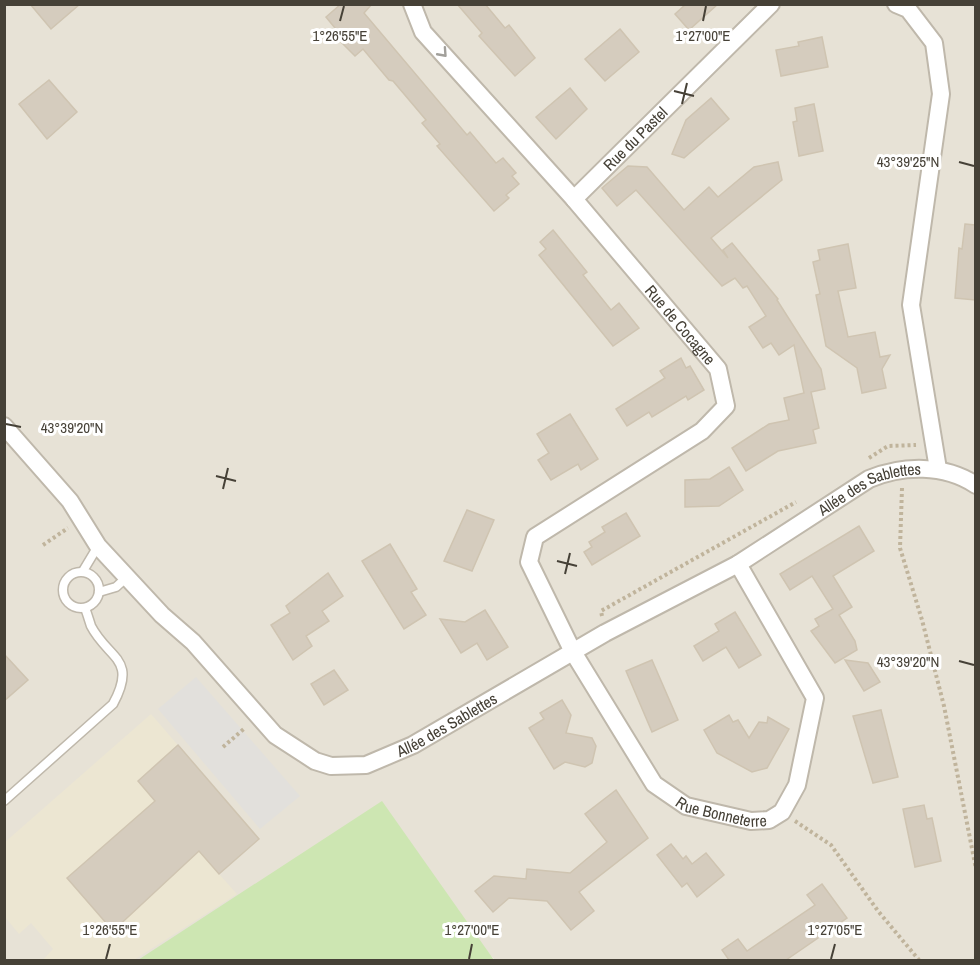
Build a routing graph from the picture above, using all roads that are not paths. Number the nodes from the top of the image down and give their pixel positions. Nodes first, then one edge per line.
1 (412, 4) edge
2 (771, 4) edge
3 (896, 4) edge
4 (574, 199) junction
5 (4, 426) edge
6 (938, 469) junction
7 (975, 485) edge
8 (98, 546) junction
9 (738, 564) junction
10 (83, 572) junction
11 (127, 577) junction
12 (99, 592) junction
13 (85, 608) junction
14 (573, 652) junction
15 (4, 801) edge

1 -> 4 street, Rue de Cocagne
2 - 4 street, Rue du Pastel
3 - 6 street
4 - 14 street, Rue de Cocagne
5 - 8 street, Allée des Sablettes
6 - 7 street, Allée des Sablettes
6 - 9 street, Allée des Sablettes
8 - 10 lane
8 - 11 street, Allée des Sablettes
9 - 14 street, Allée des Sablettes
9 - 14 street, Rue Bonneterre
10 - 12 lane
10 - 13 lane
11 - 12 lane
11 - 14 street, Allée des Sablettes
12 - 13 lane
13 - 15 lane

